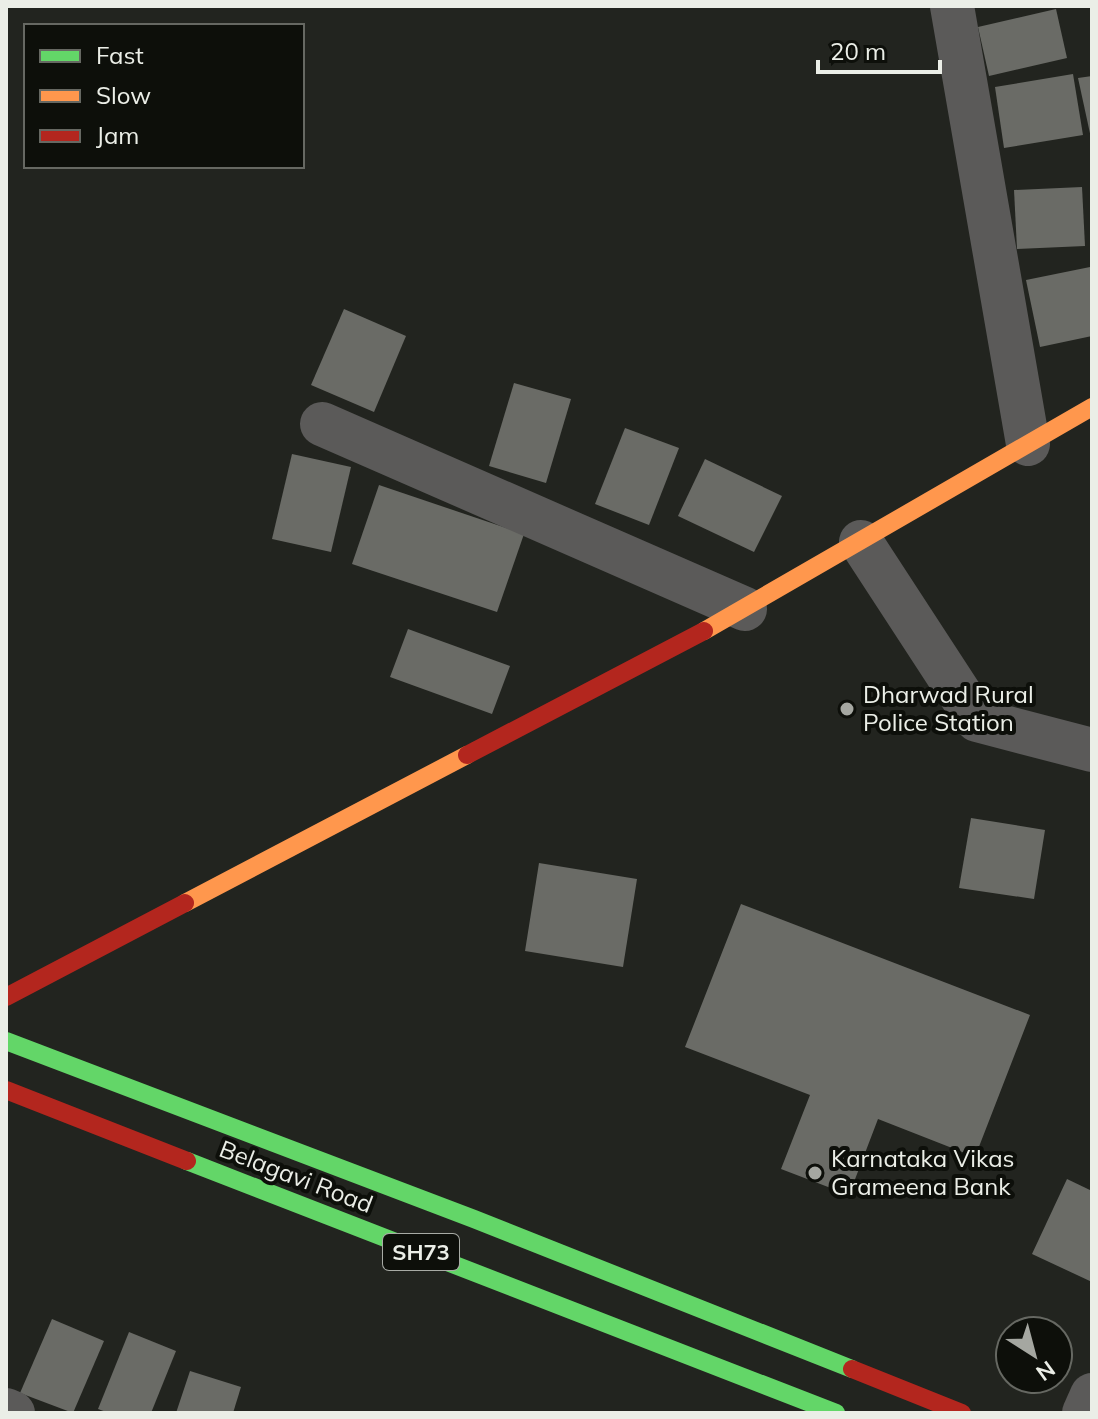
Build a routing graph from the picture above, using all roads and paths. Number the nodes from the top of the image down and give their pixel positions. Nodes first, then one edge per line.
1 (952, 6) edge
2 (1092, 407) edge
3 (322, 424) dead end
4 (1028, 444) junction
5 (861, 542) junction
6 (745, 609) junction
7 (1092, 750) edge
8 (6, 997) edge
9 (6, 1041) edge
10 (6, 1090) edge
11 (1092, 1395) edge
12 (6, 1410) edge
13 (13, 1413) edge
14 (836, 1413) edge
15 (962, 1413) edge
16 (1084, 1413) edge

1 - 4 street
2 - 4 main road
3 - 6 street
4 - 5 main road
5 - 6 main road
5 - 7 street
6 - 8 main road
9 - 15 main road
10 - 14 main road, Belagavi Road / SH73
11 - 16 street
12 - 13 street

